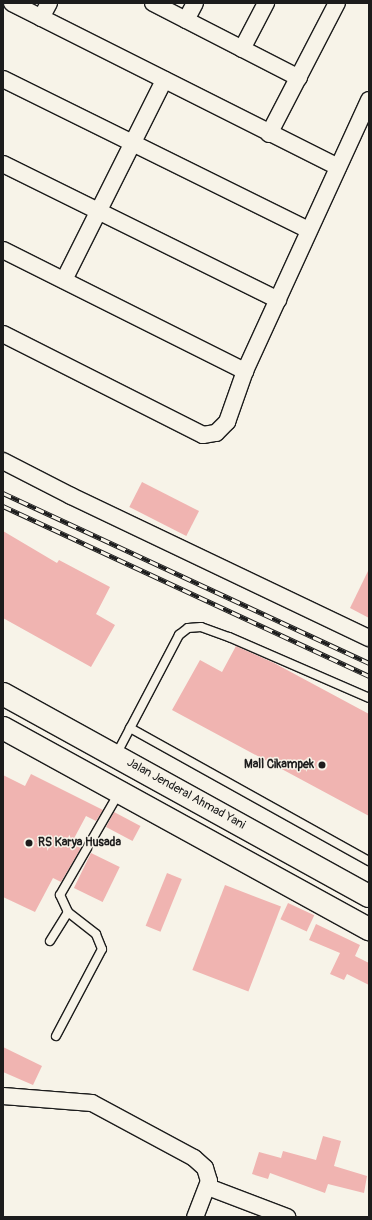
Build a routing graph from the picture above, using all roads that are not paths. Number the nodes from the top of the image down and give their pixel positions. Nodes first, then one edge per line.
1 (12, 3) edge
2 (49, 3) edge
3 (153, 3) edge
4 (195, 3) edge
5 (266, 3) edge
6 (338, 3) edge
7 (41, 18) junction
8 (186, 20) junction
9 (242, 49) junction
10 (299, 78) junction
11 (3, 79) edge
12 (164, 80) junction
13 (369, 100) edge
14 (269, 134) junction
15 (130, 142) junction
16 (3, 164) edge
17 (338, 167) junction
18 (96, 210) junction
19 (308, 230) junction
20 (3, 250) edge
21 (64, 280) junction
22 (278, 300) junction
23 (3, 334) edge
24 (246, 370) junction
25 (3, 460) edge
26 (369, 638) edge
27 (3, 694) edge
28 (369, 698) edge
29 (3, 728) edge
30 (130, 728) junction
31 (116, 756) junction
32 (119, 793) junction
33 (203, 803) junction
34 (190, 831) junction
35 (369, 860) edge
36 (369, 896) edge
37 (68, 912) junction
38 (369, 928) edge
39 (50, 941) dead end
40 (56, 1036) dead end
41 (3, 1096) edge
42 (208, 1187) junction
43 (195, 1217) edge
44 (287, 1217) edge

1 - 7 street
2 - 7 street
3 - 8 street
4 - 8 street
5 - 9 street
6 - 10 street
7 - 12 street
8 - 9 street
9 - 10 street
10 - 14 street
11 - 15 street
12 - 14 street
12 - 15 street
13 - 17 street
14 - 17 street
15 - 18 street
15 - 19 street
16 - 18 street
17 - 19 street
18 - 21 street
18 - 22 street
19 - 22 street
20 - 21 street
21 - 24 street
22 - 24 street
23 - 24 street
25 - 26 street
27 - 31 highway, Jalan Jenderal Ahmad Yani
28 - 30 lane
29 - 32 highway
30 - 31 lane
30 - 35 lane
31 - 33 highway, Jalan Jenderal Ahmad Yani
32 - 34 highway
32 - 37 lane
33 - 34 highway
33 - 36 highway, Jalan Jenderal Ahmad Yani
34 - 38 highway
37 - 39 lane
37 - 40 lane
41 - 42 street
42 - 43 street
42 - 44 street

